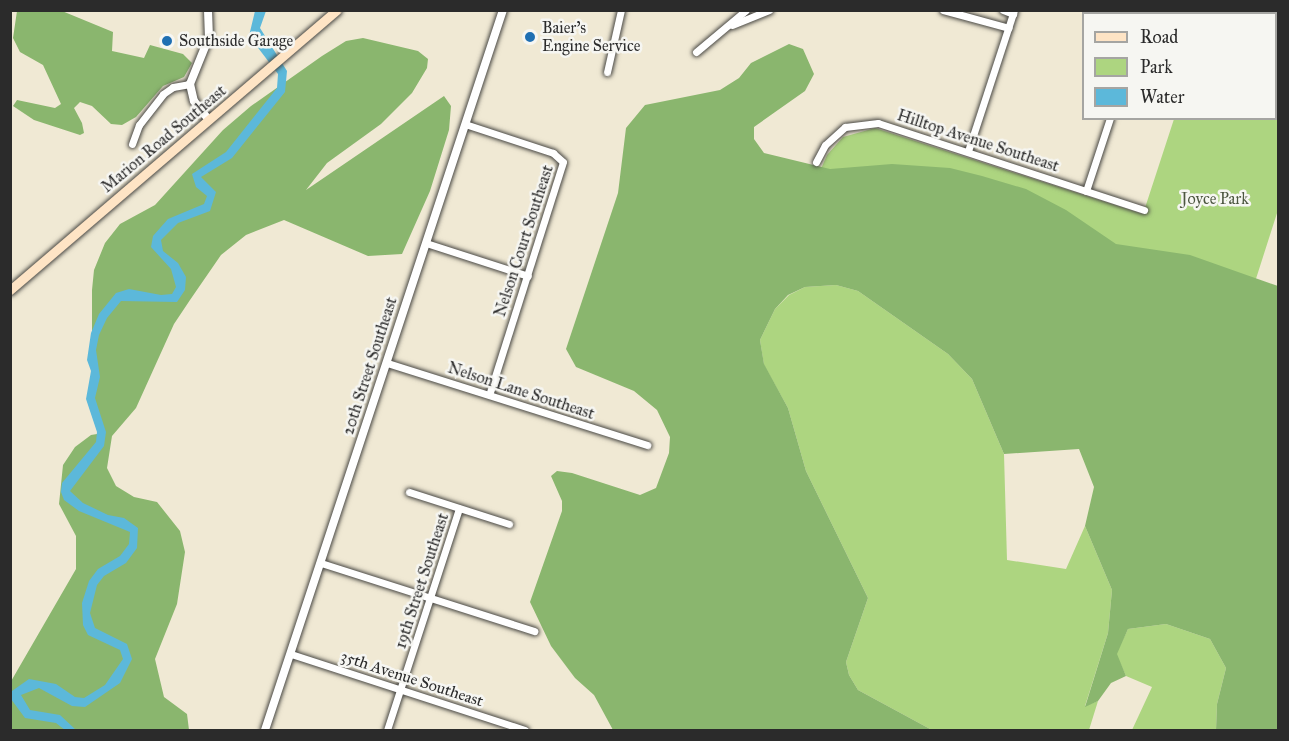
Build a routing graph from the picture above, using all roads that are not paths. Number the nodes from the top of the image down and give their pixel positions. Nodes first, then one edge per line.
1 (208, 10) edge
2 (337, 10) edge
3 (503, 10) edge
4 (621, 10) edge
5 (746, 10) edge
6 (943, 10) edge
7 (1003, 10) edge
8 (765, 11) edge
9 (1014, 12) edge
10 (727, 28) junction
11 (1009, 28) junction
12 (696, 52) dead end
13 (607, 72) dead end
14 (190, 84) junction
15 (209, 120) junction
16 (1109, 120) edge
17 (465, 124) junction
18 (132, 144) dead end
19 (968, 151) junction
20 (816, 162) dead end
21 (1086, 191) junction
22 (1144, 210) dead end
23 (426, 243) junction
24 (528, 276) junction
25 (10, 290) edge
26 (387, 363) junction
27 (489, 395) junction
28 (647, 446) dead end
29 (409, 492) dead end
30 (459, 508) junction
31 (509, 524) dead end
32 (321, 563) junction
33 (430, 598) junction
34 (534, 632) dead end
35 (291, 654) junction
36 (401, 690) junction
37 (265, 730) edge
38 (387, 730) edge
39 (525, 730) edge

1 - 14 street
2 - 15 main road, Marion Road Southeast
3 - 17 street, 20th Street Southeast
4 - 13 street
5 - 10 street
6 - 11 street
7 - 9 street
8 - 10 street
9 - 11 street
10 - 12 street
11 - 19 street
14 - 15 street
14 - 18 street
15 - 25 main road, Marion Road Southeast
16 - 21 street
17 - 23 street, 20th Street Southeast
17 - 24 street, Nelson Court Southeast
19 - 20 street, Hilltop Avenue Southeast
19 - 21 street, Hilltop Avenue Southeast
21 - 22 street, Hilltop Avenue Southeast
23 - 24 street
23 - 26 street, 20th Street Southeast
24 - 27 street, Nelson Court Southeast
26 - 27 street, Nelson Lane Southeast
26 - 32 street, 20th Street Southeast
27 - 28 street, Nelson Lane Southeast
29 - 30 street
30 - 31 street
30 - 33 street, 19th Street Southeast
32 - 33 street
32 - 35 street, 20th Street Southeast
33 - 34 street
33 - 36 street, 19th Street Southeast
35 - 36 street, 35th Avenue Southeast
35 - 37 street, 20th Street Southeast
36 - 38 street, 19th Street Southeast
36 - 39 street, 35th Avenue Southeast

